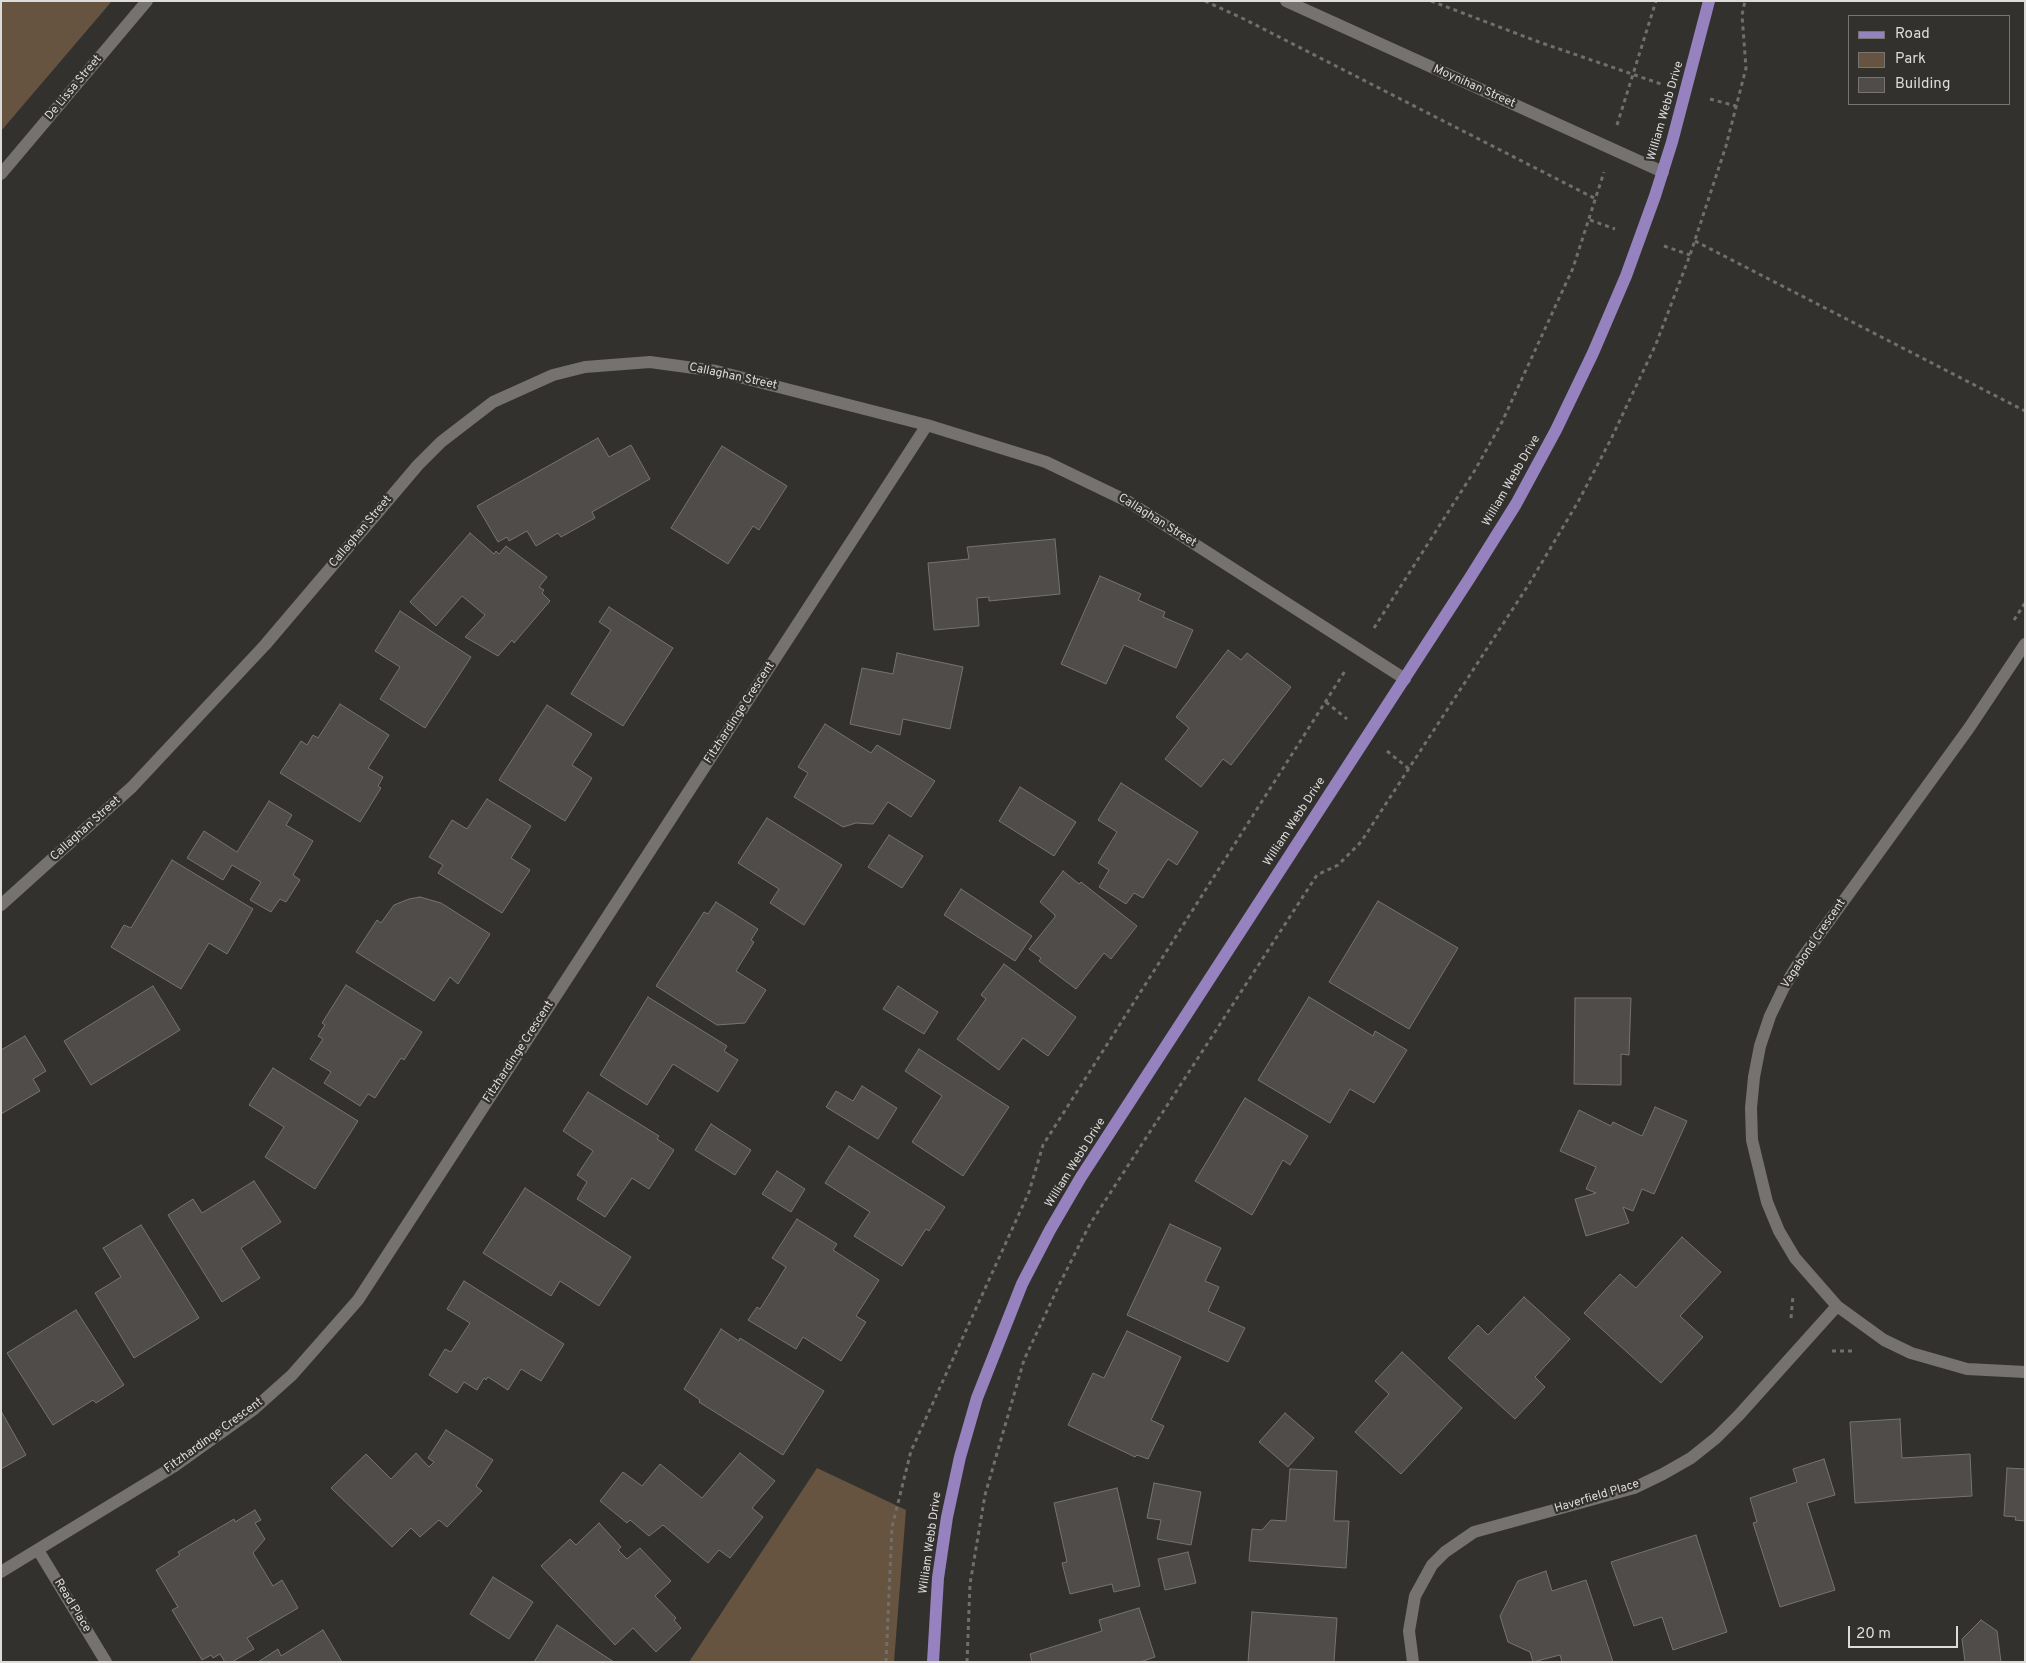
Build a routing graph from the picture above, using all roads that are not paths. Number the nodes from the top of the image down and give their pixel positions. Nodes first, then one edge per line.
1 (148, 1) edge
2 (1286, 1) edge
3 (1709, 1) edge
4 (1663, 172) junction
5 (1, 174) edge
6 (927, 425) junction
7 (2025, 644) edge
8 (1405, 679) junction
9 (1, 905) edge
10 (1837, 1306) junction
11 (2025, 1372) edge
12 (38, 1550) junction
13 (1, 1572) edge
14 (106, 1662) edge
15 (933, 1662) edge
16 (1413, 1662) edge

1 - 5 street, De Lissa Street
2 - 4 street, Moynihan Street
3 - 4 main road, William Webb Drive
4 - 8 main road, William Webb Drive
6 - 8 street, Callaghan Street
6 - 9 street, Callaghan Street
6 - 12 street, Fitzhardinge Crescent
7 - 10 street, Vagabond Crescent
8 - 15 main road, William Webb Drive
10 - 11 street, Vagabond Crescent
10 - 16 street, Haverfield Place
12 - 13 street, Fitzhardinge Crescent
12 - 14 street, Read Place

